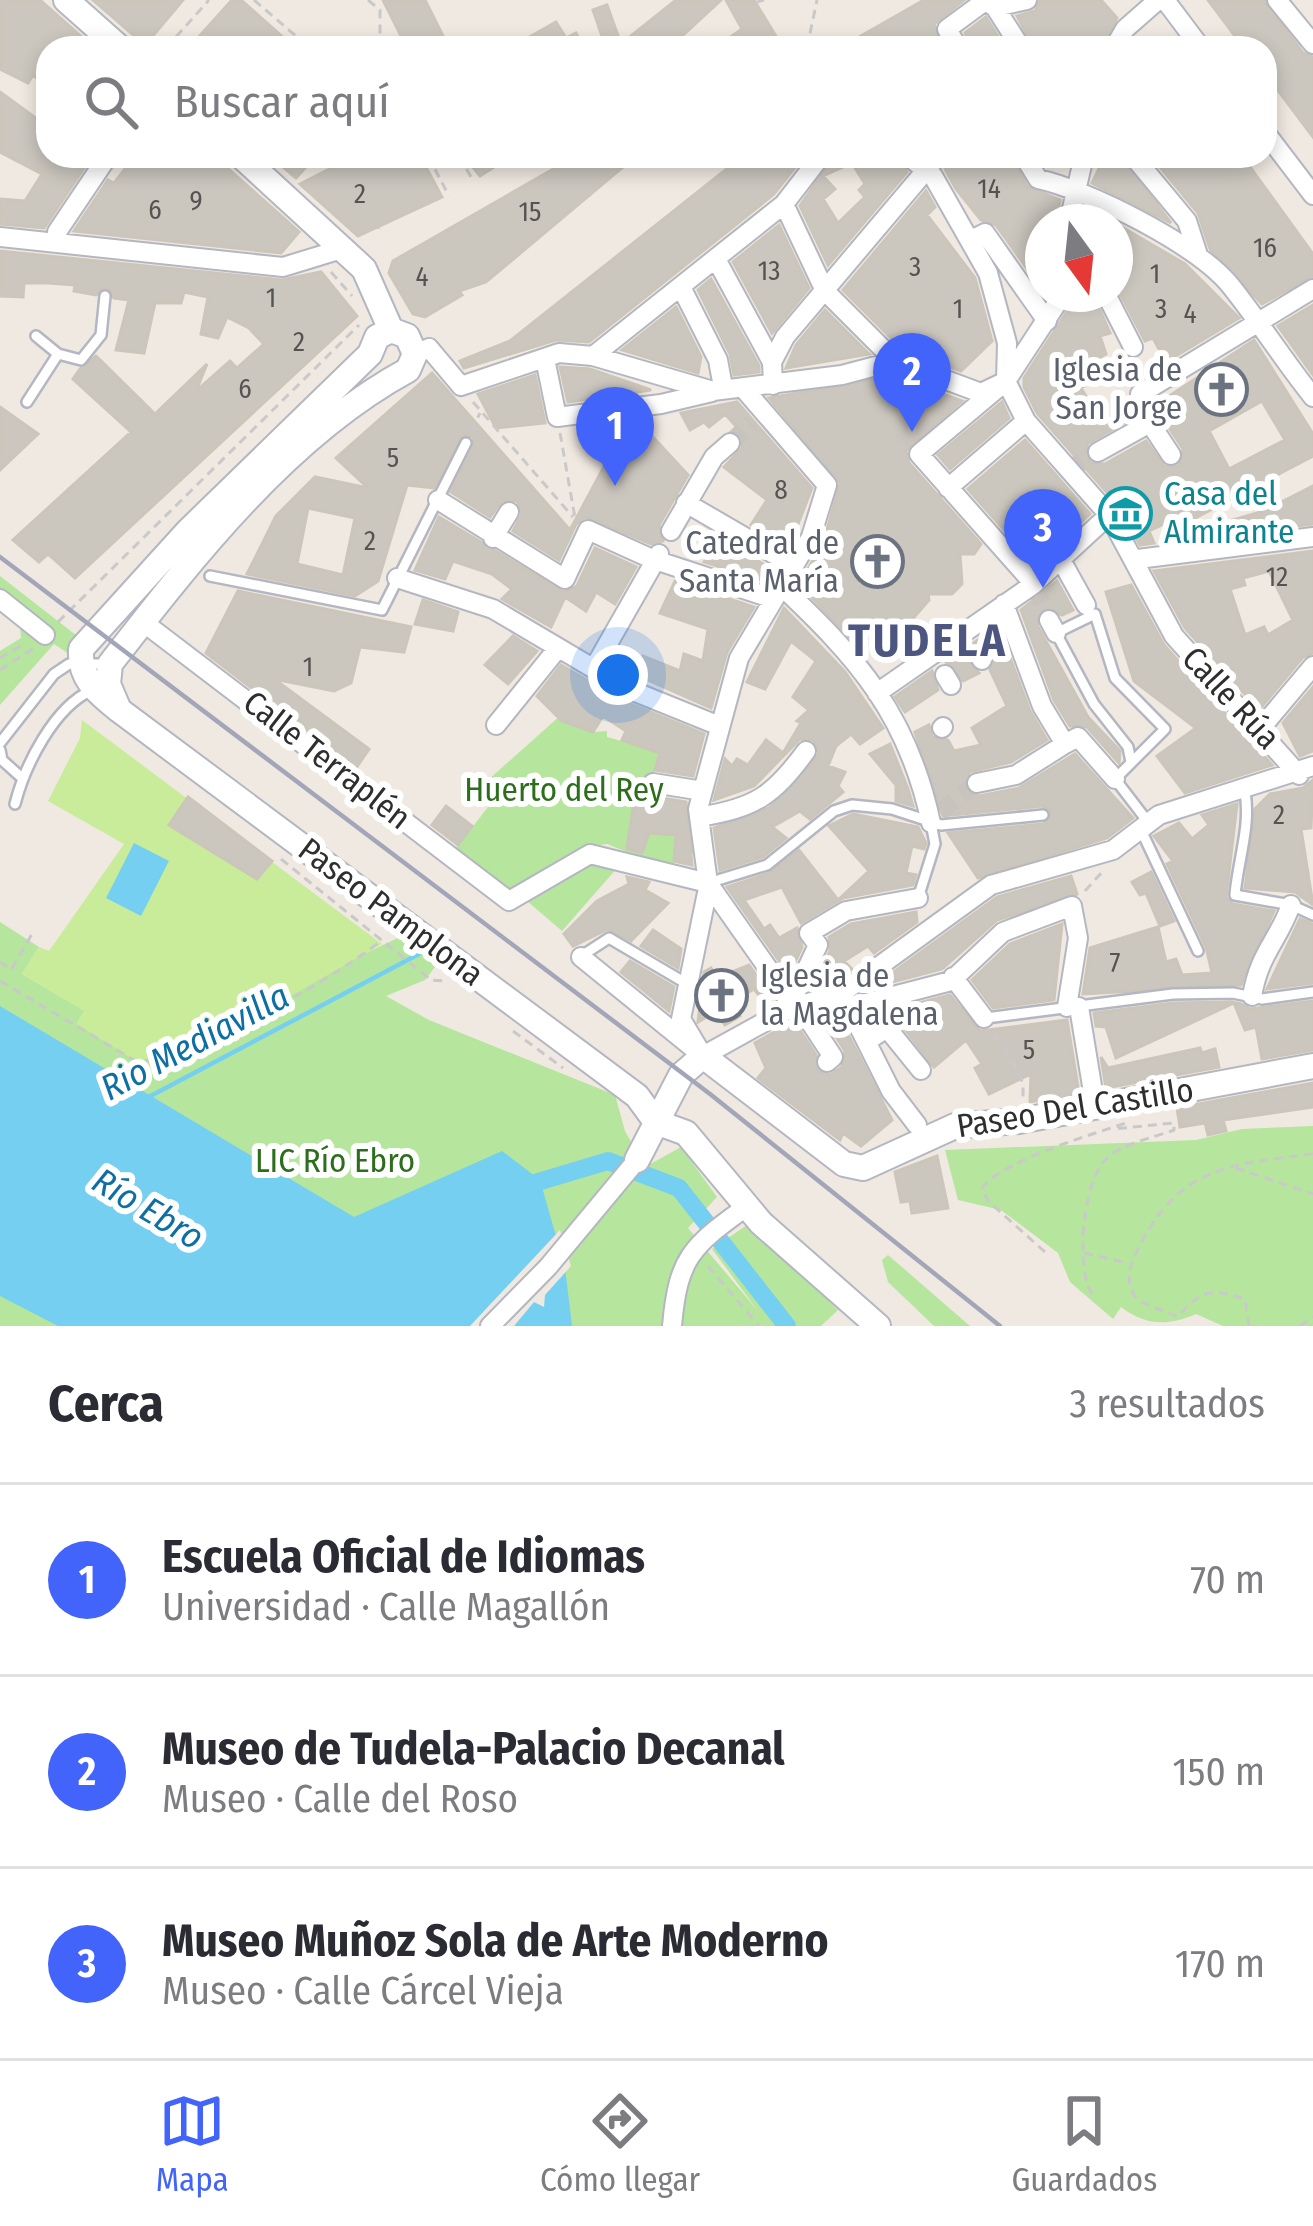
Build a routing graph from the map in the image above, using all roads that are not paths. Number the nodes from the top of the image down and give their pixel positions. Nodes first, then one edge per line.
1 (66, 0) edge
2 (1027, 0) edge
3 (1162, 0) edge
4 (1277, 0) edge
5 (959, 6) edge
6 (995, 7) junction
7 (1137, 7) edge
8 (106, 36) edge
9 (951, 36) edge
10 (1013, 36) edge
11 (1121, 36) edge
12 (1192, 36) edge
13 (1313, 44) edge
14 (1277, 147) edge
15 (100, 168) edge
16 (255, 168) edge
17 (812, 168) edge
18 (928, 168) edge
19 (934, 168) edge
20 (1031, 168) edge
21 (1081, 168) edge
22 (1143, 168) edge
23 (1077, 188) junction
24 (1313, 195) edge
25 (784, 204) junction
26 (1074, 204) edge
27 (57, 232) dead end
28 (0, 237) edge
29 (970, 240) junction
30 (345, 248) junction
31 (1198, 255) junction
32 (716, 259) junction
33 (681, 287) junction
34 (1313, 289) edge
35 (825, 291) junction
36 (105, 296) dead end
37 (1054, 312) edge
38 (1115, 312) edge
39 (1048, 320) junction
40 (1257, 324) junction
41 (391, 330) junction
42 (36, 336) dead end
43 (1133, 347) dead end
44 (422, 351) junction
45 (58, 354) junction
46 (370, 355) junction
47 (593, 356) junction
48 (545, 358) junction
49 (895, 361) junction
50 (772, 362) junction
51 (388, 377) junction
52 (1006, 381) junction
53 (773, 385) junction
54 (718, 389) junction
55 (744, 389) junction
56 (1313, 397) edge
57 (27, 402) dead end
58 (1026, 421) junction
59 (1150, 423) junction
60 (730, 442) tunnel mouth
61 (466, 443) road end
62 (1098, 452) tunnel mouth
63 (1171, 455) dead end
64 (948, 488) junction
65 (438, 500) junction
66 (686, 503) junction
67 (509, 512) dead end
68 (1109, 515) junction
69 (671, 531) dead end
70 (1313, 537) edge
71 (494, 538) junction
72 (655, 556) junction
73 (1061, 560) junction
74 (1138, 560) junction
75 (790, 564) junction
76 (200, 570) junction
77 (397, 578) junction
78 (1034, 586) junction
79 (775, 591) junction
80 (0, 599) edge
81 (1004, 604) junction
82 (1086, 605) dead end
83 (143, 622) junction
84 (48, 635) road end
85 (557, 648) junction
86 (81, 664) junction
87 (1313, 666) edge
88 (594, 668) junction
89 (104, 679) junction
90 (877, 692) junction
91 (717, 724) junction
92 (496, 725) dead end
93 (1261, 728) junction
94 (1065, 744) junction
95 (0, 747) edge
96 (806, 751) dead end
97 (1131, 762) junction
98 (1306, 771) edge
99 (22, 778) junction
100 (1114, 779) junction
101 (969, 782) tunnel mouth
102 (653, 783) dead end
103 (703, 791) junction
104 (1245, 792) junction
105 (15, 804) dead end
106 (1043, 815) dead end
107 (699, 817) junction
108 (935, 818) junction
109 (1144, 826) junction
110 (708, 883) junction
111 (918, 898) joint
112 (1291, 905) junction
113 (1313, 915) edge
114 (1198, 951) dead end
115 (584, 955) joint
116 (952, 977) junction
117 (689, 985) junction
118 (1313, 992) edge
119 (1252, 995) junction
120 (846, 1000) junction
121 (794, 1007) junction
122 (1073, 1007) junction
123 (984, 1018) joint
124 (867, 1041) junction
125 (703, 1056) junction
126 (827, 1062) dead end
127 (1313, 1066) edge
128 (921, 1070) dead end
129 (1094, 1098) dead end
130 (656, 1122) junction
131 (916, 1125) dead end
132 (638, 1160) joint
133 (737, 1214) junction
134 (490, 1326) edge
135 (672, 1326) edge
136 (878, 1326) edge

1 - 8 main road
2 - 6 street
3 - 7 street
3 - 12 street
4 - 13 street
5 - 6 street
5 - 9 street
6 - 10 street
7 - 11 street
14 - 24 street
15 - 27 street
16 - 30 main road
17 - 25 street
18 - 35 street
19 - 29 street
20 - 23 street
21 - 23 street
22 - 31 street
23 - 26 street
23 - 31 street
25 - 32 street
25 - 35 street
28 - 30 street
29 - 39 street
29 - 52 street
30 - 41 main road
31 - 40 street
32 - 33 street
32 - 50 street
33 - 47 street
33 - 54 street
34 - 40 street
35 - 49 street
35 - 50 street
36 - 45 lane
37 - 39 street
38 - 43 street
39 - 52 street
40 - 56 street
40 - 59 street
41 - 44 main road
41 - 46 main road
42 - 45 lane
44 - 48 street
44 - 51 main road
45 - 57 lane
46 - 51 main road
46 - 86 main road
47 - 48 street
47 - 54 street
48 - 54 street
49 - 52 street
49 - 53 street
50 - 53 street
51 - 76 main road
52 - 58 street, Calle Rúa
52 - 64 street
53 - 55 street
54 - 55 street
55 - 75 street
58 - 64 street
58 - 68 street, Calle Rúa
59 - 62 street
59 - 63 street
60 - 66 street
61 - 65 lane
64 - 78 street
65 - 71 street
65 - 77 lane
66 - 69 street
66 - 75 street
67 - 71 street
68 - 73 street
68 - 74 street, Calle Rúa
70 - 74 street
71 - 72 street
72 - 79 street
72 - 88 street
73 - 78 street
73 - 82 street
74 - 93 street, Calle Rúa
75 - 79 street
76 - 77 lane
76 - 83 main road
77 - 85 street
78 - 81 street
79 - 90 street
79 - 91 street
80 - 84 street
81 - 90 street
81 - 94 street
83 - 89 main road
83 - 110 street, Calle Terraplén
85 - 88 street
85 - 92 street
86 - 89 main road, Paseo Pamplona
86 - 95 lane
87 - 93 street
88 - 91 street
89 - 99 lane
89 - 130 main road, Paseo Pamplona
90 - 108 street
91 - 103 street
93 - 98 street, Calle Rúa
94 - 100 street
94 - 101 street
95 - 99 lane
96 - 107 street
97 - 97 lane
97 - 100 lane
98 - 104 street
99 - 105 lane
100 - 109 lane
102 - 103 street
103 - 107 street
104 - 109 street
104 - 112 lane
106 - 108 lane
107 - 110 street
108 - 110 lane
108 - 111 lane
109 - 114 lane
109 - 120 street
110 - 117 street
110 - 121 street
111 - 121 street
112 - 113 lane
112 - 119 street
115 - 117 lane
115 - 125 street
116 - 120 street
116 - 122 street
116 - 123 street
117 - 125 street
118 - 119 lane
119 - 122 lane
120 - 121 street
120 - 124 street
121 - 125 street
121 - 126 street
122 - 123 lane
122 - 129 street
124 - 128 street
124 - 131 street
125 - 127 main road, Paseo Del Castillo
125 - 130 main road
130 - 132 main road
130 - 133 main road, Paseo Pamplona
132 - 134 street
133 - 135 street
133 - 136 main road, Paseo Pamplona

